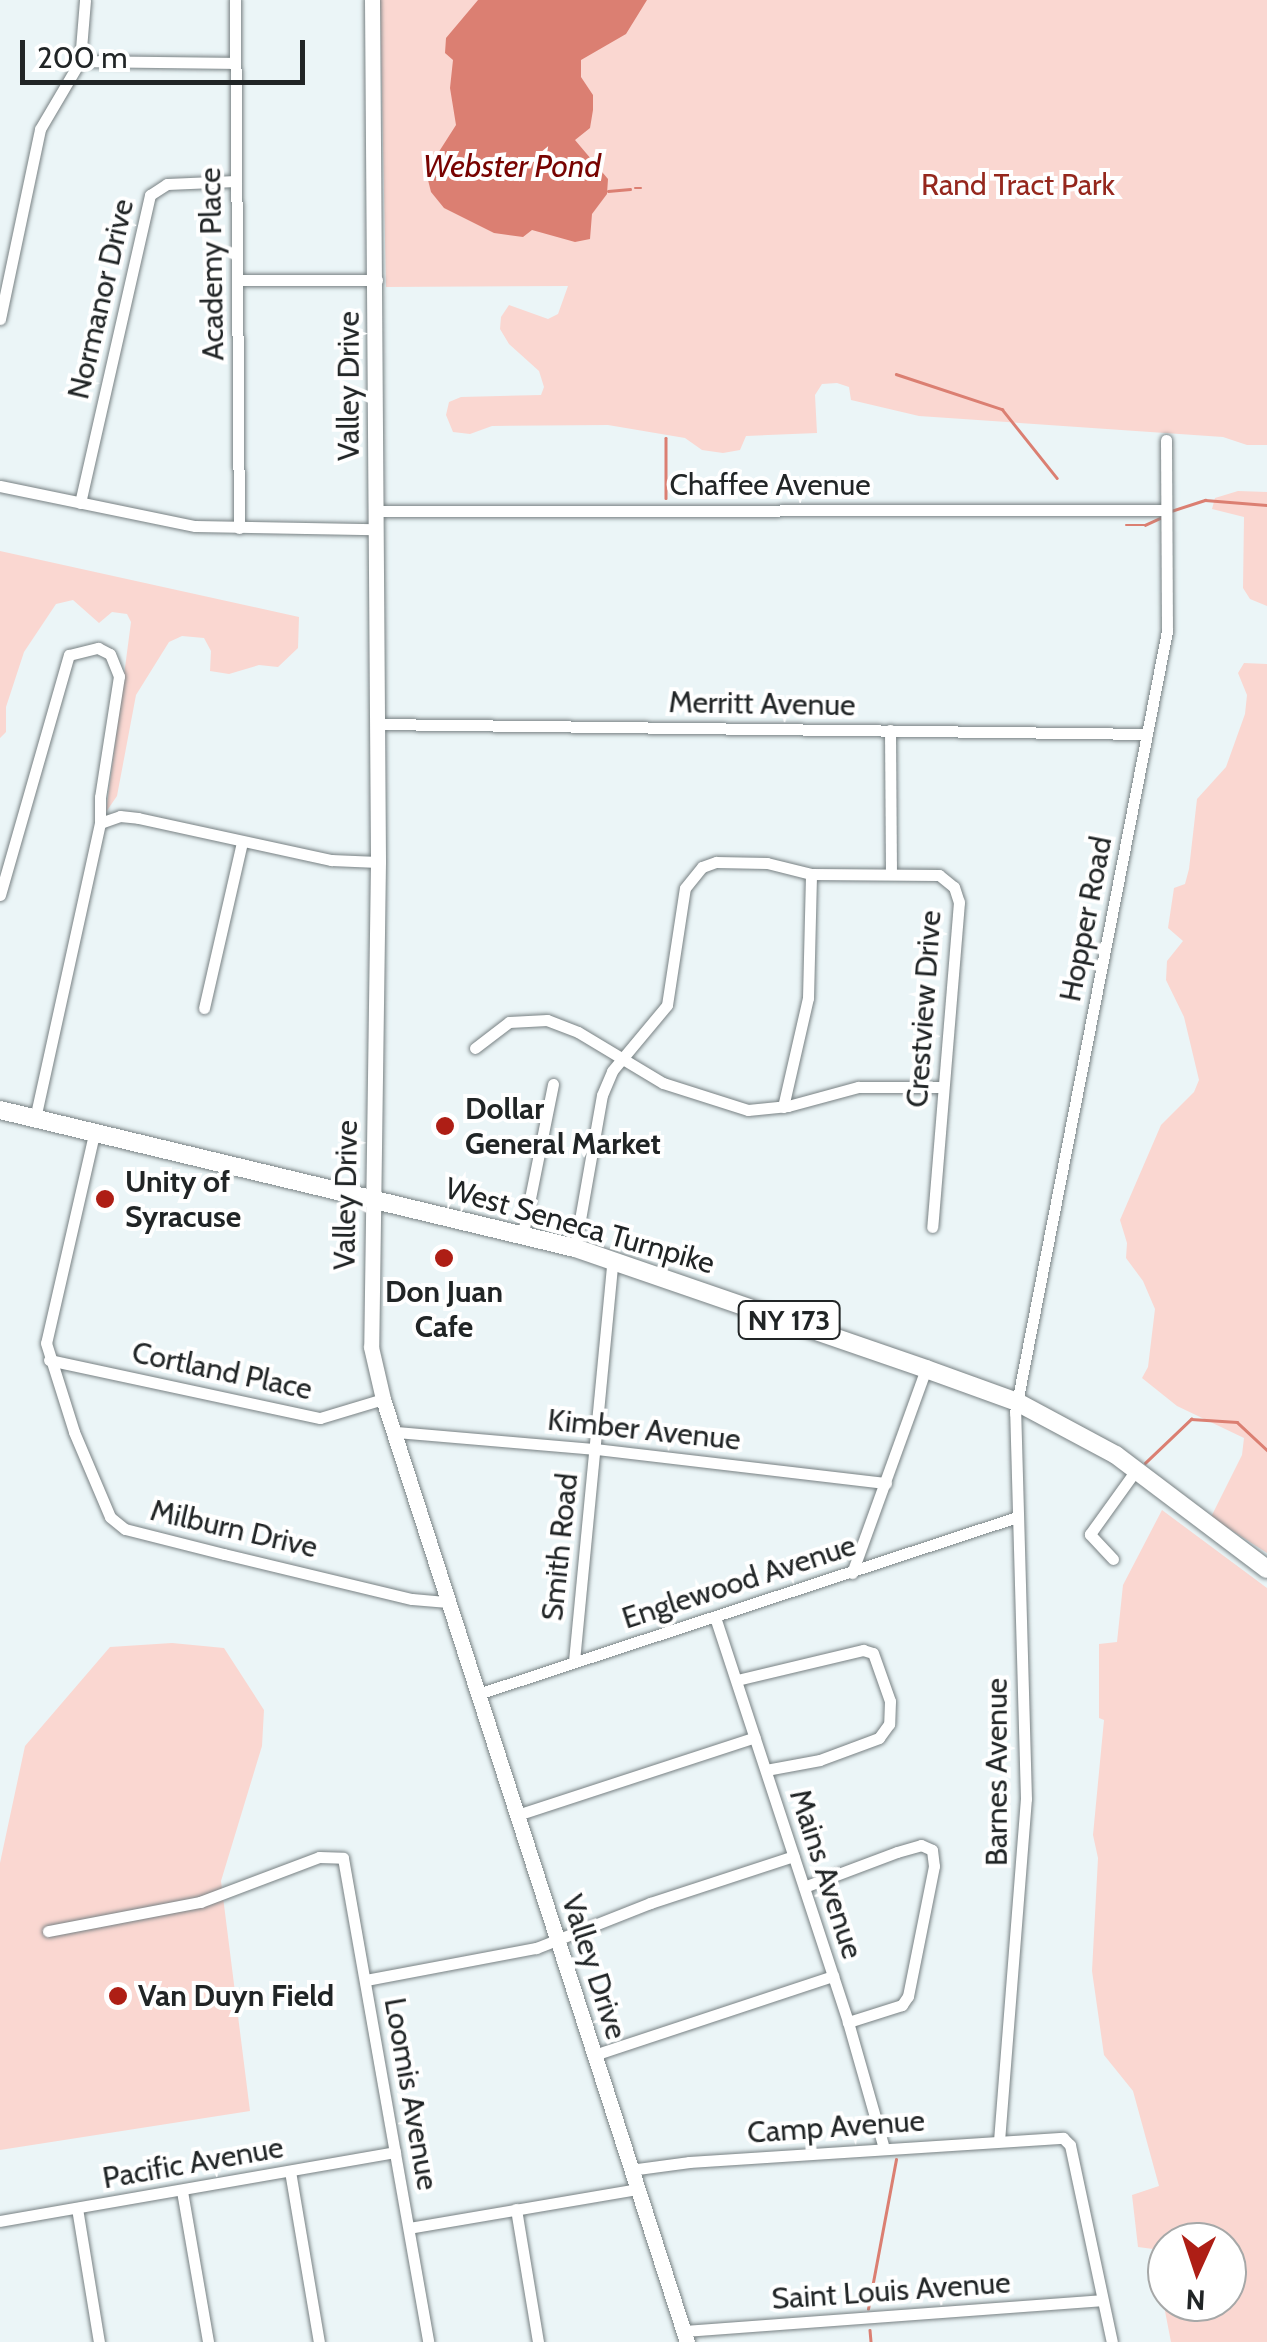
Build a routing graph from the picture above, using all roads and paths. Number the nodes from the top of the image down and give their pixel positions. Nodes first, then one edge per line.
1 (85, 0) edge
2 (235, 0) edge
3 (372, 0) edge
4 (80, 60) junction
5 (235, 63) junction
6 (236, 182) junction
7 (238, 280) junction
8 (377, 280) junction
9 (0, 318) edge
10 (1166, 440) dead end
11 (0, 486) edge
12 (80, 503) junction
13 (1165, 510) junction
14 (376, 511) junction
15 (239, 528) junction
16 (376, 529) junction
17 (376, 724) junction
18 (890, 730) junction
19 (1147, 734) junction
20 (100, 823) junction
21 (242, 842) junction
22 (378, 862) junction
23 (811, 874) junction
24 (892, 874) junction
25 (0, 895) edge
26 (204, 1008) dead end
27 (476, 1048) dead end
28 (622, 1059) junction
29 (554, 1084) dead end
30 (944, 1087) junction
31 (783, 1107) junction
32 (0, 1110) edge
33 (36, 1119) junction
34 (94, 1134) junction
35 (374, 1198) junction
36 (932, 1227) dead end
37 (523, 1234) junction
38 (576, 1248) junction
39 (613, 1260) junction
40 (50, 1360) junction
41 (926, 1369) junction
42 (383, 1399) junction
43 (1017, 1402) junction
44 (396, 1432) junction
45 (596, 1449) junction
46 (1136, 1470) junction
47 (886, 1482) junction
48 (1017, 1517) junction
49 (1113, 1559) dead end
50 (1267, 1569) edge
51 (852, 1572) junction
52 (448, 1602) junction
53 (715, 1617) junction
54 (574, 1661) junction
55 (737, 1680) junction
56 (478, 1694) junction
57 (755, 1737) junction
58 (766, 1770) junction
59 (517, 1815) junction
60 (794, 1856) junction
61 (804, 1887) junction
62 (48, 1931) dead end
63 (556, 1937) junction
64 (833, 1976) junction
65 (366, 1980) junction
66 (848, 2022) junction
67 (594, 2054) junction
68 (1000, 2141) junction
69 (884, 2148) junction
70 (395, 2152) junction
71 (630, 2170) junction
72 (290, 2171) junction
73 (636, 2189) junction
74 (182, 2191) junction
75 (77, 2208) junction
76 (516, 2209) junction
77 (0, 2221) edge
78 (409, 2228) junction
79 (1102, 2300) junction
80 (685, 2336) edge
81 (99, 2342) edge
82 (208, 2342) edge
83 (319, 2342) edge
84 (428, 2342) edge
85 (538, 2342) edge
86 (1112, 2342) edge

1 - 4 street
2 - 5 street, Academy Place
3 - 8 main road, Valley Drive
4 - 5 street
4 - 9 street
5 - 6 street, Academy Place
6 - 7 street, Academy Place
6 - 12 street, Normanor Drive
7 - 8 street
7 - 15 street, Academy Place
8 - 14 main road, Valley Drive
10 - 13 street, Hopper Road
11 - 12 street
12 - 15 street
13 - 14 street, Chaffee Avenue
13 - 19 street, Hopper Road
14 - 16 main road, Valley Drive
15 - 16 street
16 - 17 main road, Valley Drive
17 - 18 street, Merritt Avenue
17 - 22 main road, Valley Drive
18 - 19 street, Merritt Avenue
18 - 24 street, Crestview Drive
19 - 43 street, Hopper Road
20 - 21 street
20 - 25 street
20 - 33 street
21 - 22 street
21 - 26 street
22 - 35 main road, Valley Drive
23 - 24 street
23 - 28 street
23 - 31 street
24 - 30 street, Crestview Drive
27 - 28 street
28 - 31 street
28 - 38 street
29 - 37 street
30 - 31 street
30 - 36 street, Crestview Drive
32 - 33 main road, West Seneca Turnpike / NY 173
33 - 34 main road, West Seneca Turnpike / NY 173
34 - 35 main road, West Seneca Turnpike / NY 173
34 - 40 street, Milburn Drive
35 - 37 main road, West Seneca Turnpike / NY 173
35 - 42 main road, Valley Drive
37 - 38 main road, West Seneca Turnpike / NY 173
38 - 39 main road, West Seneca Turnpike / NY 173
39 - 41 main road, West Seneca Turnpike / NY 173
39 - 45 street, Smith Road
40 - 42 street, Cortland Place
40 - 52 street, Milburn Drive
41 - 43 main road, West Seneca Turnpike / NY 173
41 - 47 street
42 - 44 main road, Valley Drive
43 - 46 main road, West Seneca Turnpike / NY 173
43 - 48 street, Barnes Avenue
44 - 45 street, Kimber Avenue
44 - 52 main road, Valley Drive
45 - 47 street, Kimber Avenue
45 - 54 street, Smith Road
46 - 49 street
46 - 50 main road, West Seneca Turnpike / NY 173
47 - 51 street
48 - 51 street, Englewood Avenue
48 - 68 street, Barnes Avenue
51 - 53 street, Englewood Avenue
52 - 56 main road, Valley Drive
53 - 54 street, Englewood Avenue
53 - 55 street, Mains Avenue
54 - 56 street, Englewood Avenue
55 - 57 street, Mains Avenue
55 - 58 street
56 - 59 main road, Valley Drive
57 - 58 street, Mains Avenue
57 - 59 street
58 - 60 street, Mains Avenue
59 - 63 main road, Valley Drive
60 - 61 street, Mains Avenue
60 - 63 street
61 - 64 street, Mains Avenue
61 - 66 street
62 - 65 street, Loomis Avenue
63 - 65 street
63 - 67 main road, Valley Drive
64 - 66 street, Mains Avenue
64 - 67 street
65 - 70 street, Loomis Avenue
66 - 69 street, Mains Avenue
67 - 71 main road, Valley Drive
68 - 69 street, Camp Avenue
68 - 79 street, Camp Avenue
69 - 71 street, Camp Avenue
70 - 72 street, Pacific Avenue
70 - 78 street, Loomis Avenue
71 - 73 main road, Valley Drive
72 - 74 street, Pacific Avenue
72 - 83 street
73 - 76 street
73 - 80 main road, Valley Drive
74 - 75 street, Pacific Avenue
74 - 82 street
75 - 77 street, Pacific Avenue
75 - 81 street
76 - 78 street
76 - 85 street
78 - 84 street, Loomis Avenue
79 - 80 street, Saint Louis Avenue
79 - 86 street

